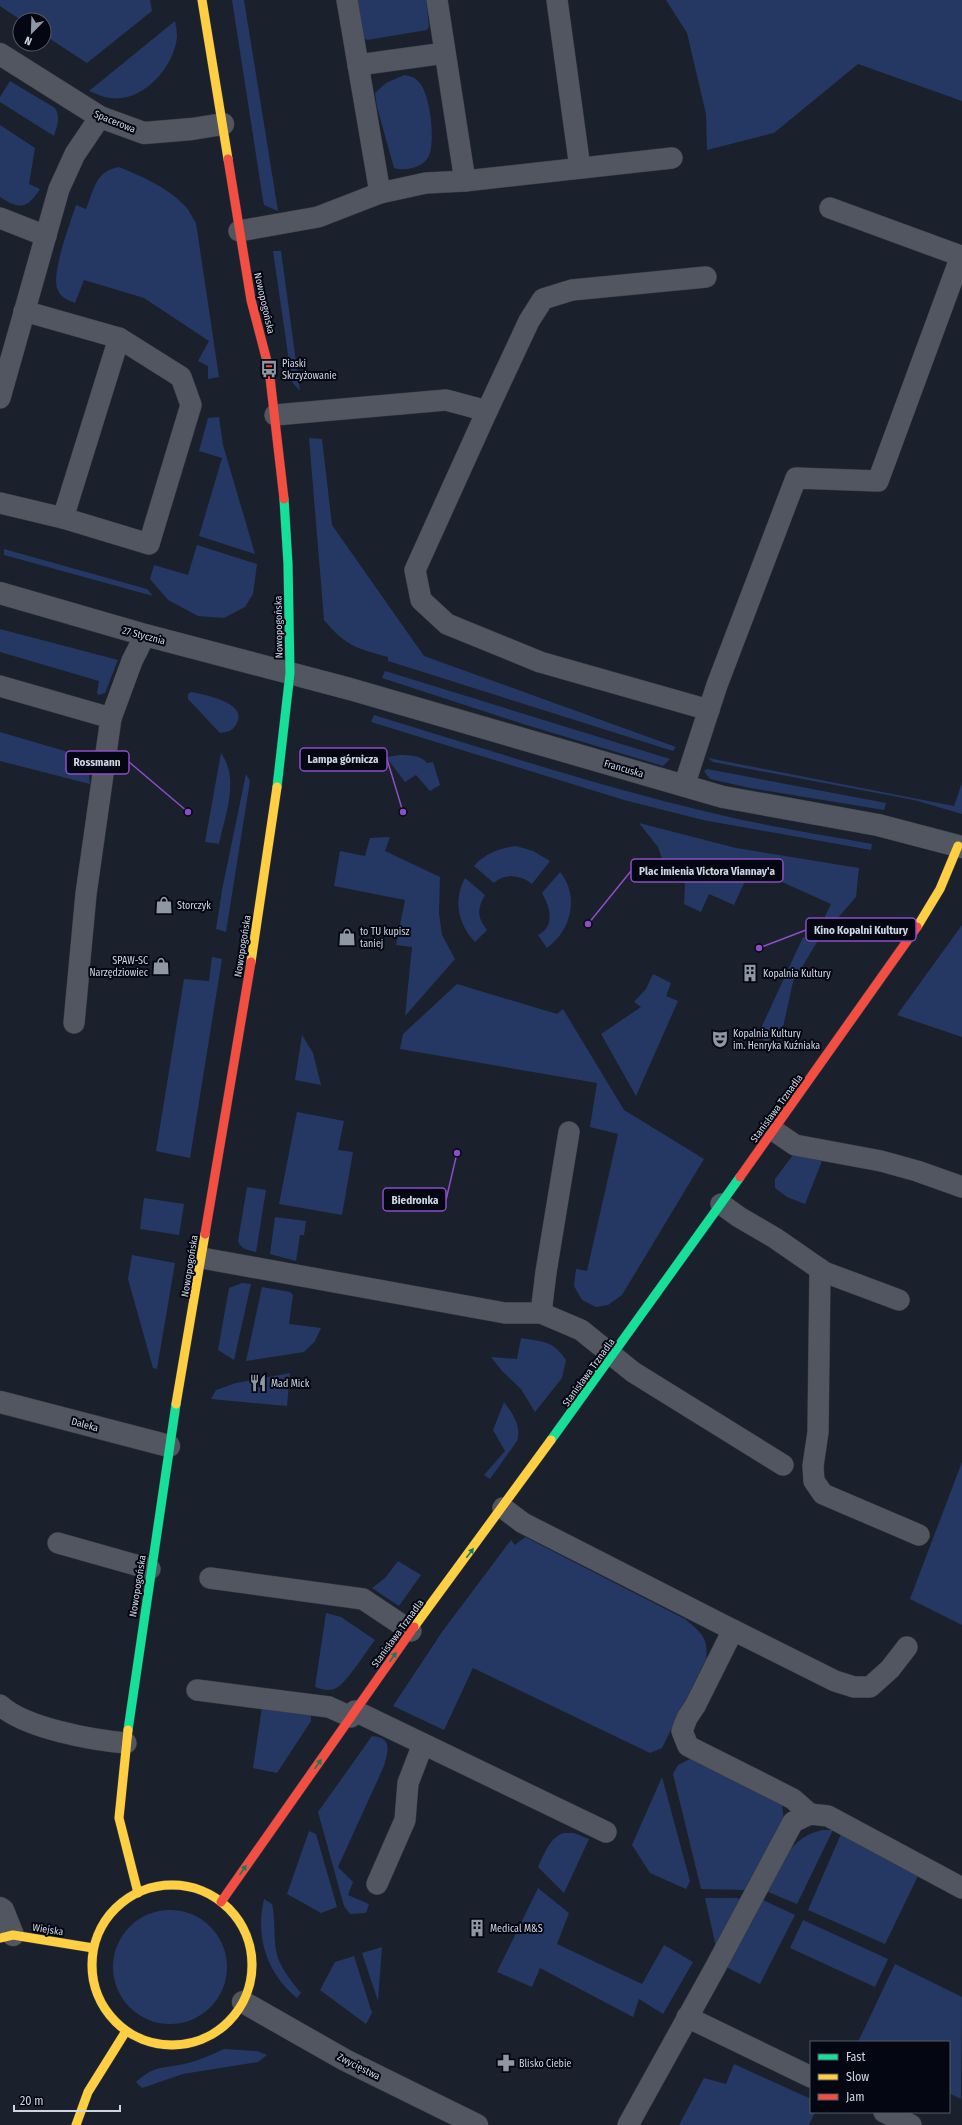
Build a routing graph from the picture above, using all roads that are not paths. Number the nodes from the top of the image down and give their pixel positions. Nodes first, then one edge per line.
1 (202, 0) edge
2 (347, 0) edge
3 (437, 0) edge
4 (557, 0) edge
5 (445, 53) junction
6 (0, 54) edge
7 (358, 65) junction
8 (100, 117) junction
9 (223, 124) junction
10 (672, 158) dead end
11 (580, 168) junction
12 (464, 181) junction
13 (380, 193) junction
14 (830, 208) dead end
15 (3, 218) edge
16 (239, 231) junction
17 (46, 236) junction
18 (706, 277) dead end
19 (24, 311) junction
20 (119, 338) junction
21 (0, 398) edge
22 (487, 411) junction
23 (275, 415) junction
24 (0, 503) edge
25 (63, 518) junction
26 (0, 593) edge
27 (145, 635) junction
28 (290, 672) junction
29 (0, 686) edge
30 (709, 710) junction
31 (111, 718) junction
32 (684, 786) junction
33 (960, 847) edge
34 (74, 1024) dead end
35 (773, 1130) junction
36 (569, 1132) dead end
37 (962, 1188) edge
38 (721, 1204) junction
39 (202, 1258) junction
40 (820, 1269) junction
41 (899, 1300) dead end
42 (541, 1313) junction
43 (612, 1357) junction
44 (0, 1402) edge
45 (169, 1446) junction
46 (783, 1465) dead end
47 (503, 1508) junction
48 (919, 1535) dead end
49 (58, 1543) dead end
50 (150, 1569) junction
51 (210, 1578) dead end
52 (733, 1630) junction
53 (411, 1631) junction
54 (907, 1647) dead end
55 (198, 1690) dead end
56 (0, 1705) edge
57 (353, 1714) junction
58 (126, 1743) junction
59 (423, 1744) junction
60 (810, 1814) junction
61 (606, 1832) dead end
62 (377, 1884) dead end
63 (961, 1887) edge
64 (138, 1893) junction
65 (220, 1902) junction
66 (0, 1908) edge
67 (6, 1936) edge
68 (93, 1948) junction
69 (244, 2002) junction
70 (687, 2018) junction
71 (126, 2031) junction
72 (810, 2077) edge
73 (886, 2113) edge
74 (76, 2125) edge
75 (477, 2125) edge
76 (628, 2125) edge
77 (911, 2125) edge

1 - 9 street, Nowopogońska
2 - 7 lane
3 - 5 lane
4 - 11 lane
5 - 7 lane
5 - 12 lane
6 - 8 street, Spacerowa
7 - 13 lane
8 - 9 street, Spacerowa
8 - 17 lane
9 - 16 street, Nowopogońska
10 - 11 lane
11 - 12 lane
12 - 13 lane
13 - 16 lane
14 - 30 lane
15 - 17 lane
16 - 23 street, Nowopogońska
17 - 19 lane
18 - 22 lane
19 - 20 lane
19 - 21 lane
20 - 25 lane
20 - 25 lane
22 - 23 lane
22 - 30 lane
23 - 28 street, Nowopogońska
24 - 25 lane
26 - 27 street, 27 Stycznia
27 - 28 street, 27 Stycznia
27 - 31 lane
28 - 32 street, Francuska
28 - 39 street, Nowopogońska
29 - 31 lane
30 - 32 lane
31 - 34 lane
32 - 33 street, Francuska
33 - 35 street, Stanisława Trznadla
35 - 37 lane
35 - 38 street, Stanisława Trznadla
36 - 42 lane
38 - 40 lane
38 - 43 street, Stanisława Trznadla
39 - 42 lane
39 - 45 street, Nowopogońska
40 - 41 lane
40 - 48 lane
42 - 43 lane
43 - 46 lane
43 - 47 street, Stanisława Trznadla
44 - 45 street, Daleka
45 - 50 street, Nowopogońska
47 - 52 lane
53 -> 47 street, Stanisława Trznadla
49 - 50 lane
50 - 58 street, Nowopogońska
51 - 53 lane
52 - 54 lane
52 - 60 lane
57 -> 53 street, Stanisława Trznadla
55 - 57 lane
56 - 58 lane
57 - 59 lane
65 -> 57 street, Stanisława Trznadla
58 - 64 street, Nowopogońska
59 - 61 lane
59 - 62 lane
60 - 63 lane
60 - 70 lane
64 - 65 street
64 - 68 street
65 - 69 street
66 - 67 street
67 - 68 street, Wiejska
68 - 71 street
69 - 71 street
69 - 75 street, Zwycięstwa
70 - 72 lane
70 - 76 lane
71 - 74 street
73 - 77 lane

